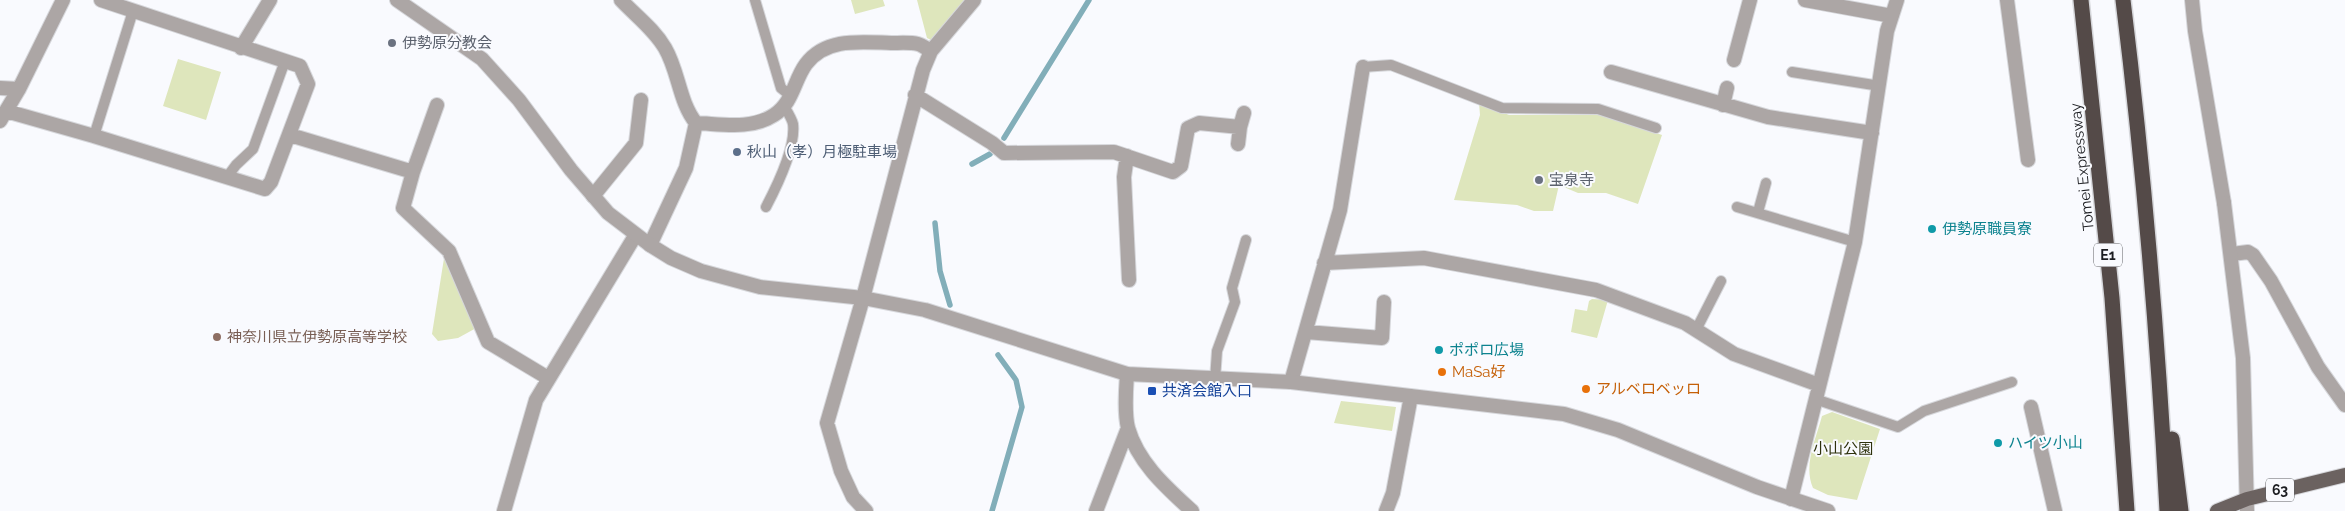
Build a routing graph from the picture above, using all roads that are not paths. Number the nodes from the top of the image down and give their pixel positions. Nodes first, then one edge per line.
1 (63, 0) edge
2 (101, 0) edge
3 (270, 0) edge
4 (397, 0) edge
5 (621, 0) edge
6 (755, 0) edge
7 (974, 0) edge
8 (1750, 0) edge
9 (1805, 0) edge
10 (1897, 0) edge
11 (2007, 0) edge
12 (2081, 0) edge
13 (2122, 0) edge
14 (2192, 0) edge
15 (133, 11) junction
16 (1892, 16) junction
17 (241, 48) junction
18 (931, 51) junction
19 (1734, 60) dead end
20 (285, 62) junction
21 (1363, 67) joint
22 (1611, 72) dead end
23 (1792, 72) dead end
24 (1880, 86) junction
25 (0, 88) edge
26 (1727, 88) dead end
27 (19, 89) junction
28 (915, 95) junction
29 (641, 100) dead end
30 (788, 101) junction
31 (437, 105) dead end
32 (1723, 105) junction
33 (3, 116) edge
34 (696, 123) junction
35 (1656, 128) dead end
36 (1872, 133) junction
37 (290, 135) junction
38 (94, 136) junction
39 (1238, 144) dead end
40 (1127, 156) junction
41 (2028, 160) dead end
42 (413, 172) junction
43 (227, 177) junction
44 (1766, 183) dead end
45 (593, 196) junction
46 (766, 206) dead end
47 (1736, 207) dead end
48 (1758, 212) junction
49 (636, 236) junction
50 (1246, 240) dead end
51 (1855, 242) junction
52 (650, 245) junction
53 (2232, 254) junction
54 (1324, 263) junction
55 (1129, 280) dead end
56 (1721, 281) dead end
57 (863, 298) junction
58 (1384, 302) dead end
59 (1696, 330) junction
60 (1306, 332) junction
61 (1127, 374) junction
62 (548, 378) junction
63 (1215, 380) junction
64 (1292, 382) junction
65 (2012, 382) dead end
66 (1819, 385) junction
67 (1411, 396) junction
68 (1815, 399) junction
69 (2345, 405) edge
70 (2031, 407) dead end
71 (1128, 428) junction
72 (2345, 475) edge
73 (1790, 499) junction
74 (2171, 502) edge
75 (2247, 505) edge
76 (504, 511) edge
77 (866, 511) edge
78 (1096, 511) edge
79 (1192, 511) edge
80 (1386, 511) edge
81 (1828, 511) edge
82 (2055, 511) edge
83 (2127, 511) edge
84 (2181, 511) edge
85 (2217, 511) edge

1 - 27 street
2 - 15 street
3 - 17 street
4 - 45 street
5 - 34 street
6 - 30 lane
7 - 18 street
8 - 19 street
9 - 16 street
10 - 16 street
11 - 41 street
12 - 83 highway, Tomei Expressway / E1
13 - 74 highway
14 - 53 street
15 - 17 street
15 - 38 lane
16 - 24 street
17 - 20 street
18 - 28 street
18 - 30 street
20 - 37 street
20 - 43 lane
21 - 35 lane
21 - 54 street
22 - 32 street
23 - 24 lane
24 - 36 street
25 - 27 street
26 - 32 street
27 - 33 street
28 - 40 street
28 - 57 street
29 - 45 street
30 - 34 street
30 - 46 lane
31 - 42 street
32 - 36 street
33 - 38 street
34 - 52 street
36 - 51 street
37 - 42 street
37 - 43 street
38 - 43 street
39 - 40 street
40 - 55 street
42 - 62 street
44 - 48 lane
45 - 49 street
47 - 48 lane
48 - 51 lane
49 - 52 street
49 - 62 street
50 - 63 lane
51 - 66 street
52 - 57 street
53 - 69 street
53 - 75 street
54 - 59 street
54 - 60 street
56 - 59 lane
57 - 61 street
57 - 77 street
58 - 60 street
59 - 66 street
60 - 64 street
61 - 63 street
61 - 71 street
62 - 76 street
63 - 64 street
64 - 67 street
65 - 68 lane
66 - 68 street
67 - 73 street
67 - 80 street
68 - 73 street
70 - 82 street
71 - 78 street
71 - 79 street
72 - 75 main road, 63
73 - 81 street
74 - 84 highway
75 - 85 main road, 63

